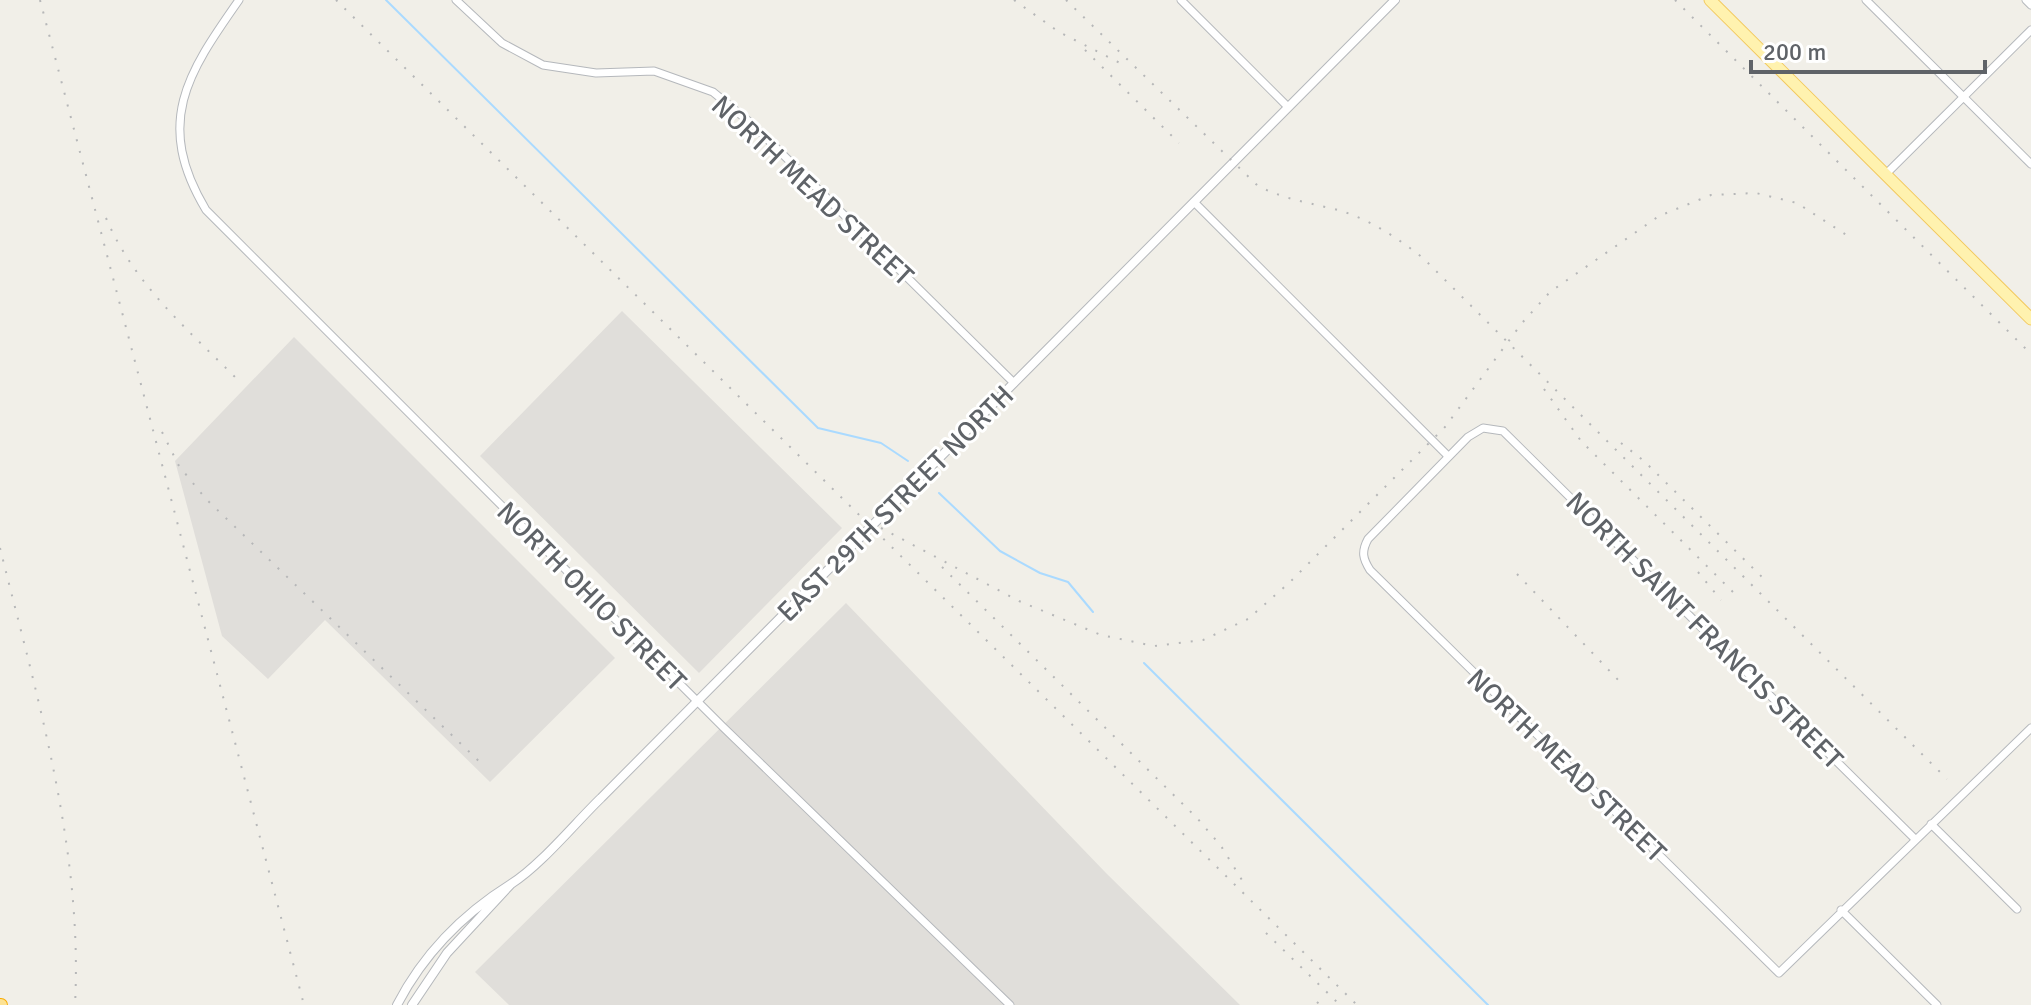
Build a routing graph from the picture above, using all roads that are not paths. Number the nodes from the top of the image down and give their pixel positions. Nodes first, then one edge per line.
1 (239, 0) edge
2 (456, 0) edge
3 (1181, 0) edge
4 (1395, 0) edge
5 (1866, 0) edge
6 (2026, 0) edge
7 (1719, 3) edge
8 (2031, 5) edge
9 (2031, 30) edge
10 (1964, 96) junction
11 (1288, 107) junction
12 (2031, 164) edge
13 (1886, 174) junction
14 (1194, 202) junction
15 (2031, 319) edge
16 (1014, 383) junction
17 (1448, 456) junction
18 (697, 701) junction
19 (2031, 728) edge
20 (2023, 736) junction
21 (2031, 743) edge
22 (1931, 824) junction
23 (1915, 839) junction
24 (511, 884) junction
25 (2017, 909) dead end
26 (1841, 910) junction
27 (397, 1005) edge
28 (412, 1005) edge
29 (1010, 1005) edge
30 (1937, 1005) edge

1 - 18 street, NORTH OHIO STREET
2 - 16 street, NORTH MEAD STREET
3 - 11 street
4 - 11 street, EAST 29TH STREET NORTH
5 - 10 street
6 - 8 street
7 - 13 main road
9 - 10 street
10 - 12 street
10 - 13 street
11 - 14 street, EAST 29TH STREET NORTH
13 - 15 main road
14 - 16 street, EAST 29TH STREET NORTH
14 - 17 street
16 - 18 street, EAST 29TH STREET NORTH
17 - 23 street, NORTH SAINT FRANCIS STREET
17 - 26 street, NORTH MEAD STREET
18 - 24 street, EAST 29TH STREET NORTH
18 - 29 street, NORTH OHIO STREET
19 - 20 street
20 - 21 street
20 - 22 street
22 - 23 street
22 - 25 street
23 - 26 street
24 - 27 street, EAST 29TH STREET NORTH
24 - 28 street
26 - 30 street

